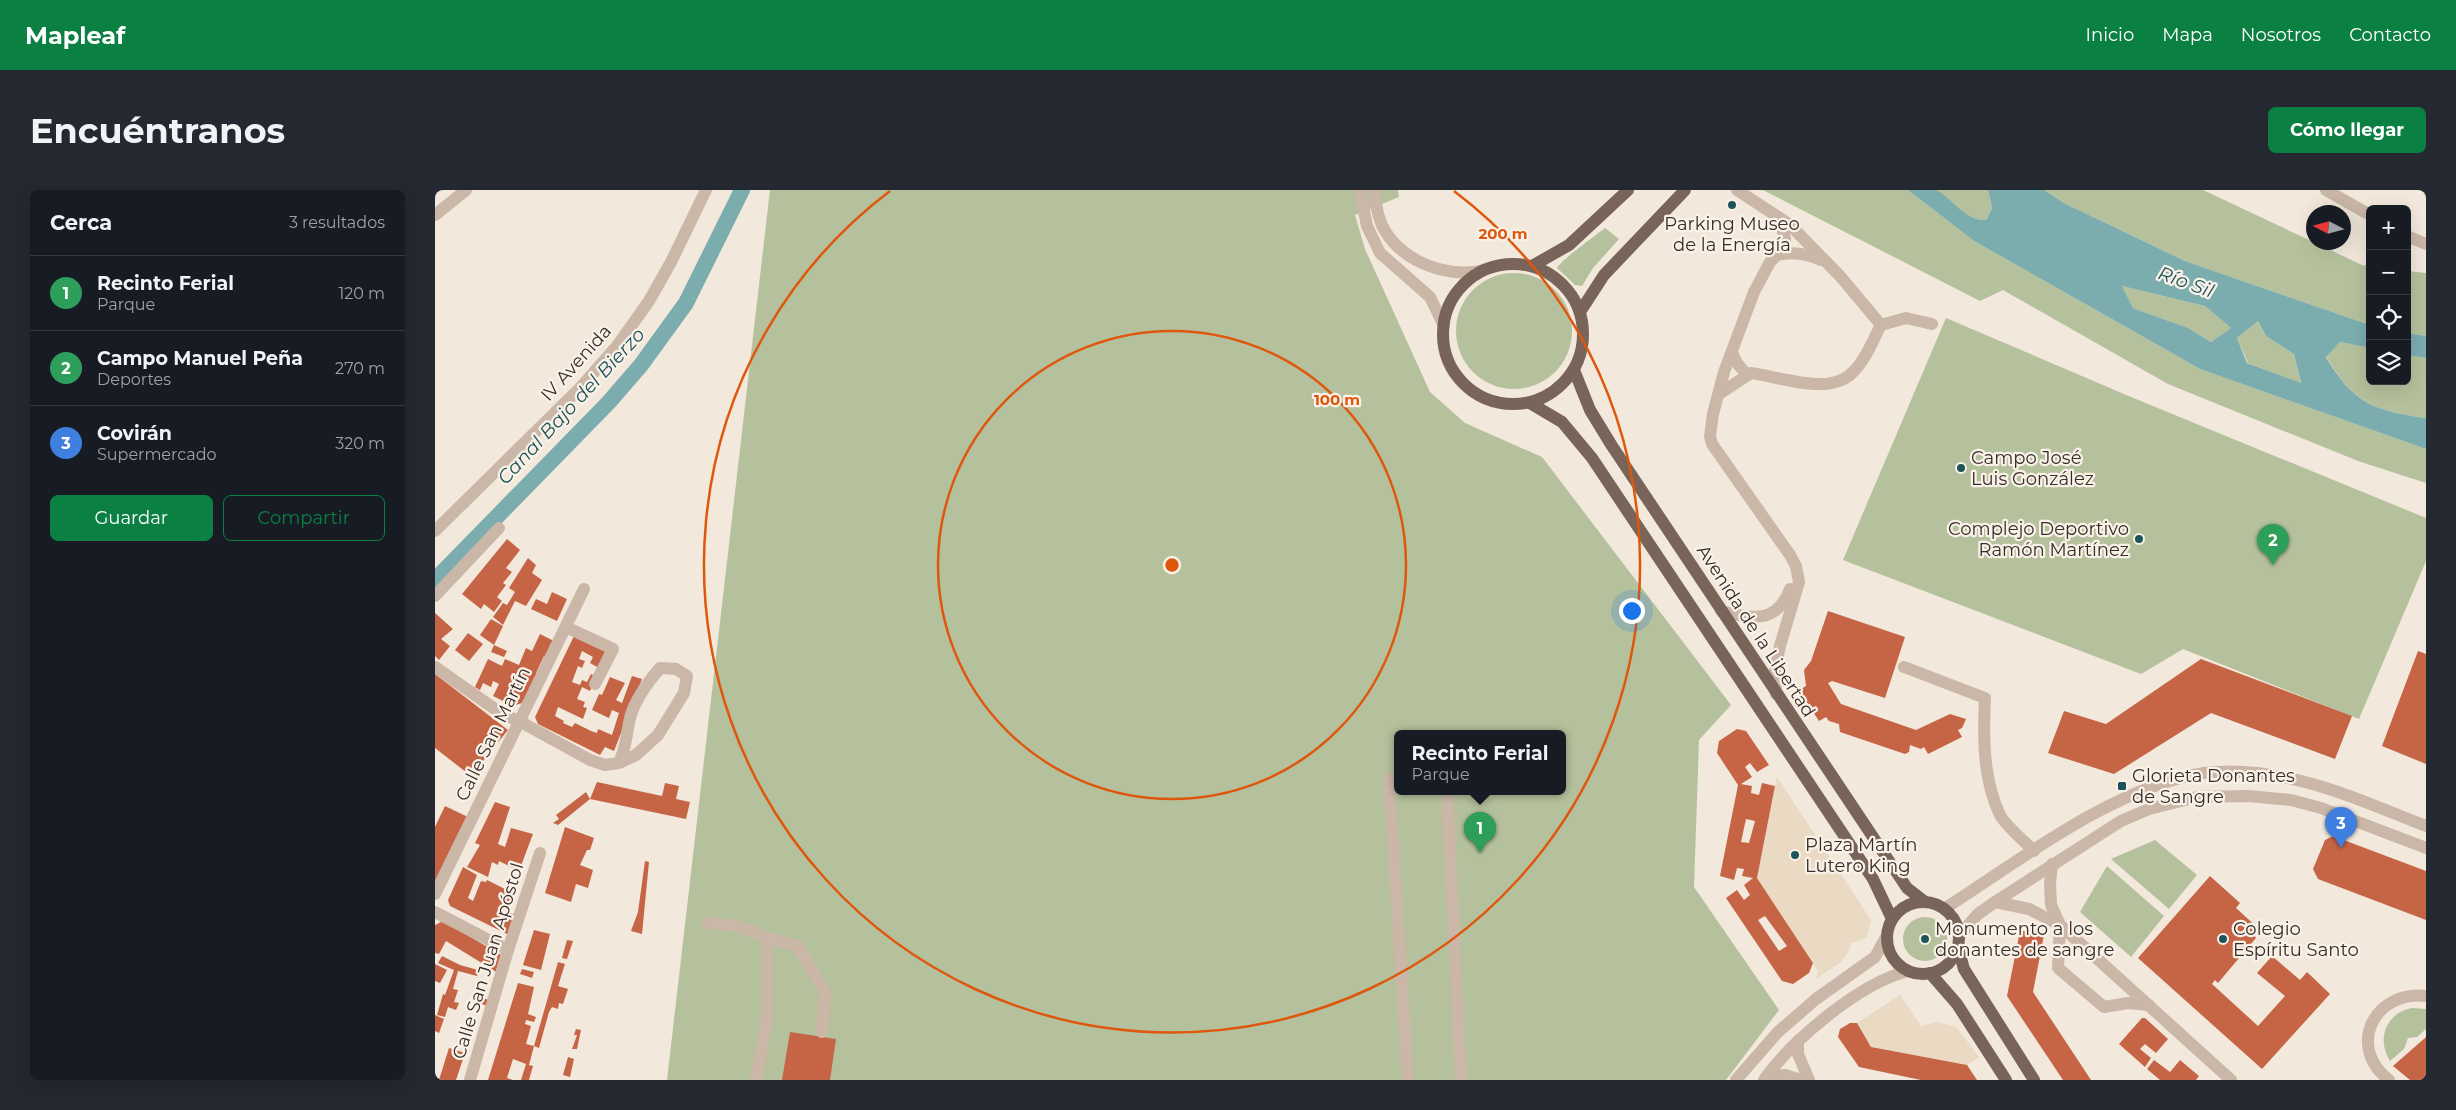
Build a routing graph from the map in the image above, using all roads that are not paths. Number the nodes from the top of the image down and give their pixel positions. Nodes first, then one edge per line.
1 (706, 190) edge
2 (1360, 190) edge
3 (1374, 190) edge
4 (1628, 190) edge
5 (1685, 190) edge
6 (1737, 190) edge
7 (2326, 190) edge
8 (460, 192) edge
9 (2366, 213) edge
10 (435, 215) edge
11 (1779, 218) junction
12 (2411, 238) edge
13 (2426, 244) edge
14 (1777, 255) junction
15 (1824, 260) junction
16 (1532, 266) junction
17 (1484, 270) junction
18 (1580, 312) junction
19 (1932, 324) dead end
20 (1881, 325) junction
21 (1444, 326) junction
22 (1732, 353) junction
23 (1573, 370) junction
24 (1747, 375) junction
25 (1719, 394) junction
26 (1530, 403) junction
27 (499, 528) dead end
28 (435, 531) edge
29 (1792, 559) junction
30 (584, 589) dead end
31 (435, 596) edge
32 (1721, 611) junction
33 (566, 626) junction
34 (435, 667) edge
35 (1904, 667) dead end
36 (595, 684) dead end
37 (1775, 694) junction
38 (519, 721) junction
39 (619, 763) junction
40 (1394, 779) edge
41 (1447, 795) edge
42 (2426, 826) edge
43 (2426, 848) edge
44 (2035, 851) junction
45 (540, 853) dead end
46 (2053, 864) junction
47 (435, 894) edge
48 (1925, 902) junction
49 (1995, 902) junction
50 (1944, 909) junction
51 (435, 912) edge
52 (1892, 919) junction
53 (709, 923) dead end
54 (2060, 925) junction
55 (1887, 936) junction
56 (767, 938) junction
57 (1958, 942) junction
58 (508, 950) junction
59 (1908, 971) junction
60 (1930, 973) junction
61 (2426, 996) edge
62 (2149, 1005) junction
63 (822, 1032) dead end
64 (1797, 1041) junction
65 (1765, 1078) edge
66 (470, 1080) edge
67 (756, 1080) edge
68 (1408, 1080) edge
69 (1461, 1080) edge
70 (1736, 1080) edge
71 (1801, 1080) edge
72 (1809, 1080) edge
73 (2006, 1080) edge
74 (2034, 1080) edge
75 (2231, 1080) edge
76 (2389, 1080) edge

1 - 28 street, IV Avenida
2 - 21 street
3 - 17 street
4 - 16 main road
5 - 18 main road
6 - 11 street
7 - 9 street
8 - 10 street
11 - 14 street
11 - 15 street
12 - 13 street
14 - 15 street
14 - 22 street
15 - 20 street
16 - 17 main road
16 - 18 main road
17 - 21 main road
18 - 23 main road
19 - 20 street
20 - 24 street
21 - 26 main road
22 - 24 street
22 - 25 street
23 - 26 main road
23 - 32 main road, Avenida de la Libertad
24 - 25 street
25 - 29 street
26 - 52 main road
27 - 31 street
29 - 32 street
29 - 37 street
30 - 33 street, Calle San Martín
32 - 37 main road, Avenida de la Libertad
33 - 36 street
33 - 38 street, Calle San Martín
34 - 38 street
35 - 44 street
37 - 48 main road, Avenida de la Libertad
38 - 39 street
38 - 47 street, Calle San Martín
39 - 39 street
40 - 68 street
41 - 69 street
42 - 44 street
43 - 46 street
44 - 50 street
45 - 58 street, Calle San Juan Apóstol
46 - 49 street
46 - 54 street
48 - 50 main road
48 - 52 main road
49 - 54 street
49 - 57 street
50 - 57 main road
51 - 58 street
52 - 55 main road
53 - 56 street
54 - 62 street
54 - 62 street
55 - 59 main road
55 - 70 street
56 - 63 street
56 - 67 street
57 - 60 main road
57 - 74 main road
58 - 66 street, Calle San Juan Apóstol
59 - 60 main road
59 - 64 street
60 - 73 main road
61 - 76 street
62 - 75 street
64 - 65 street
64 - 72 street
65 - 71 street

